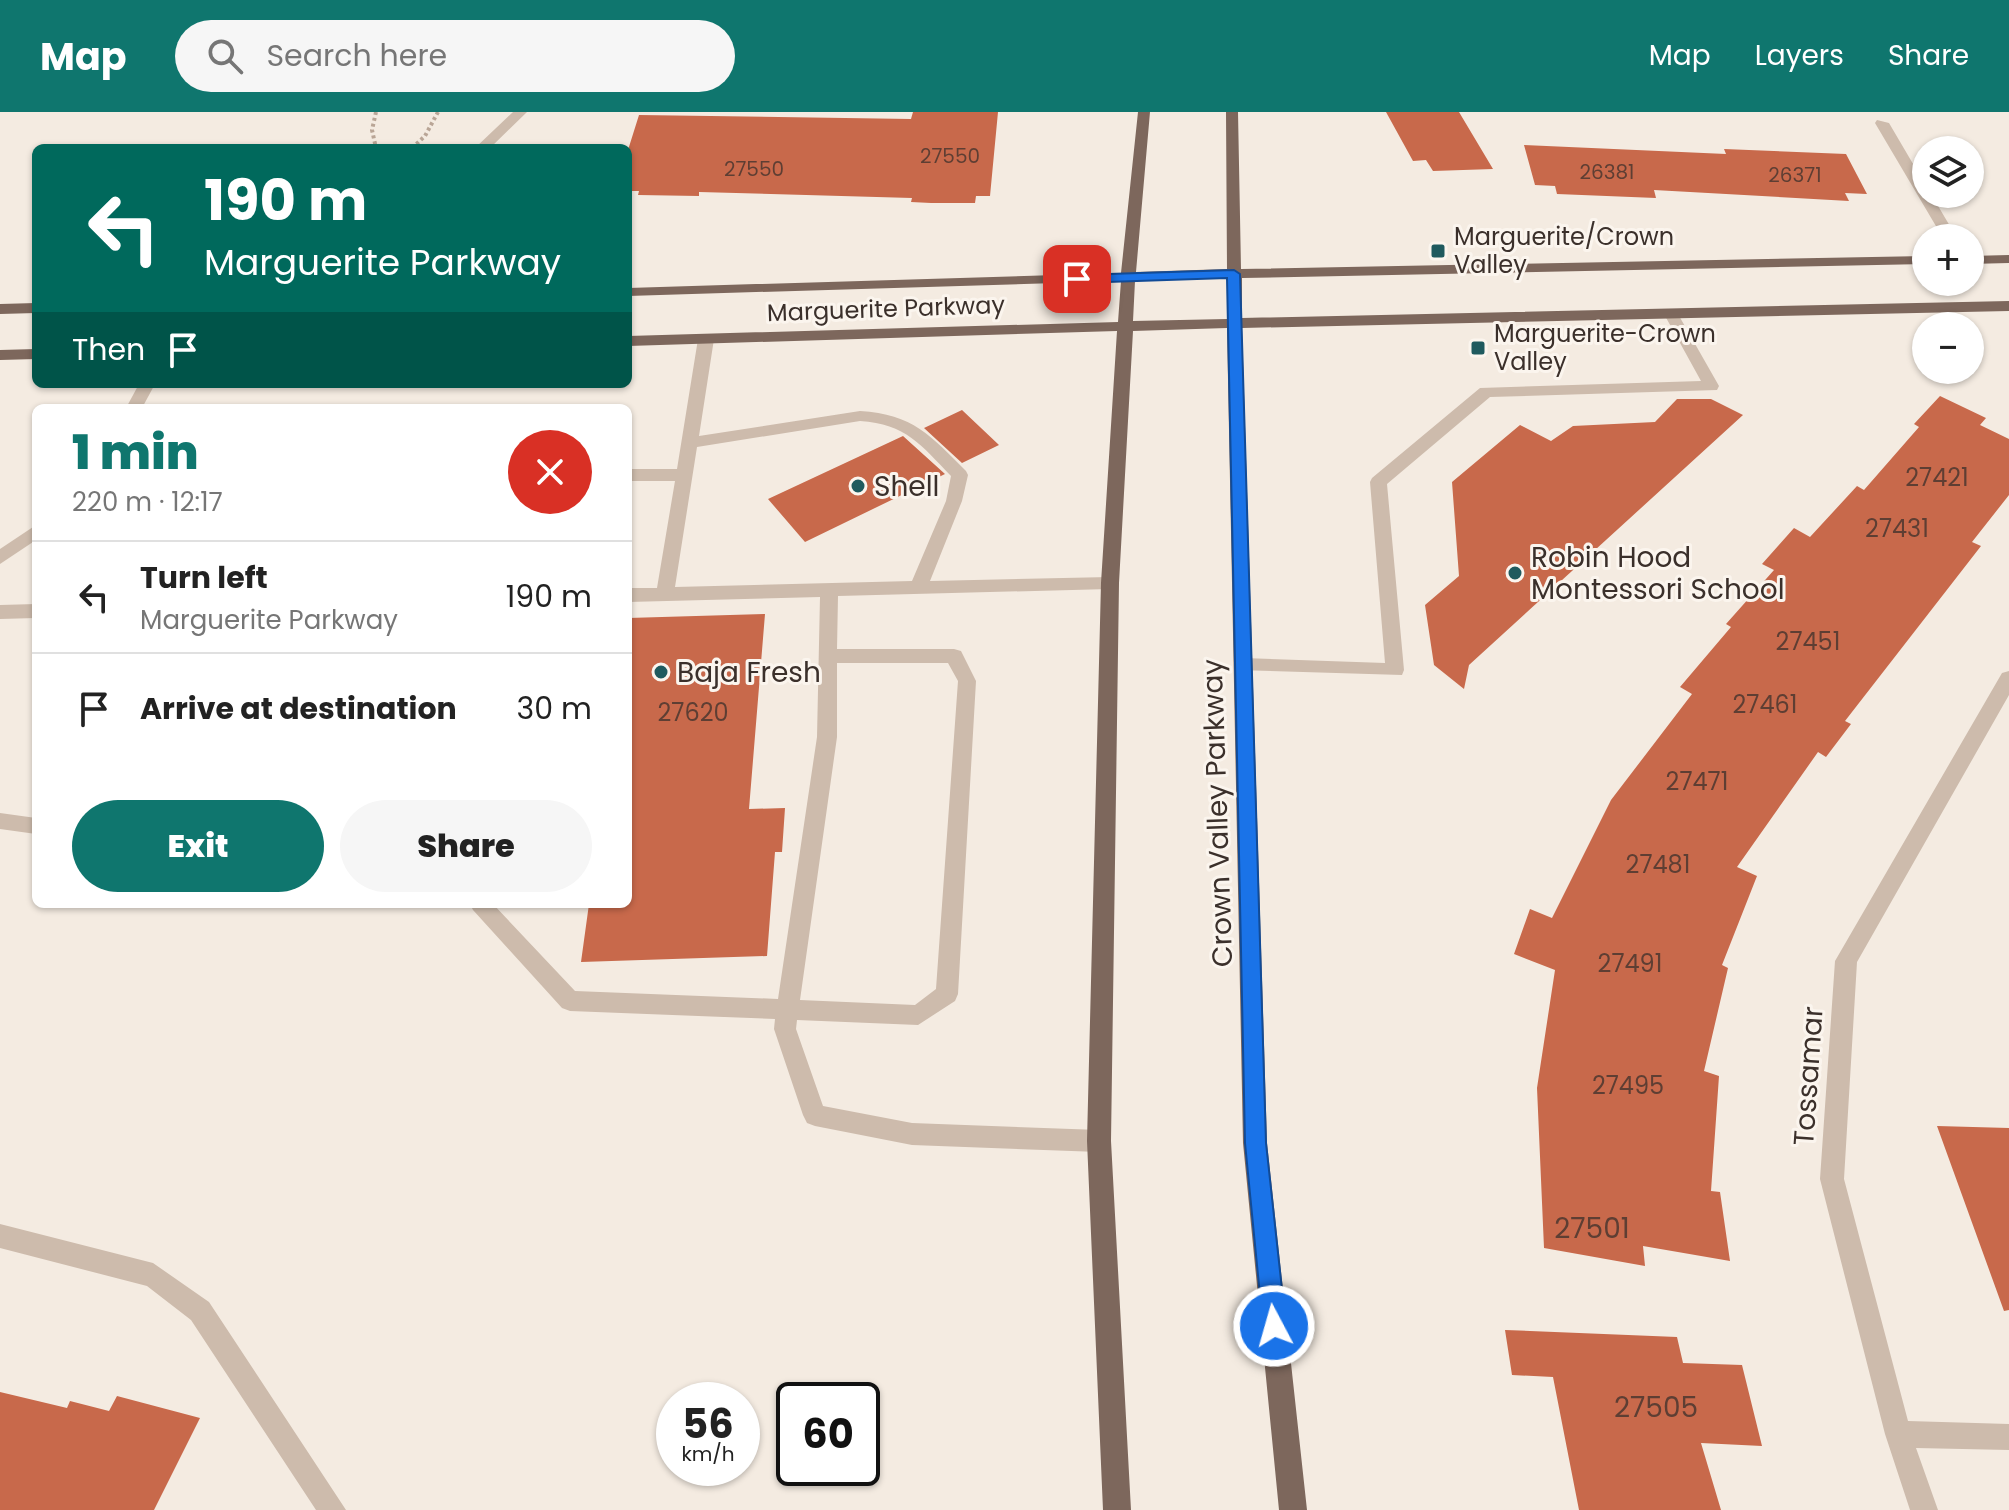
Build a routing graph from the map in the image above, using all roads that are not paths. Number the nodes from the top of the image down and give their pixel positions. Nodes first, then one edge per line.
1 (521, 112) edge
2 (1144, 112) edge
3 (1232, 112) edge
4 (1882, 123) dead end
5 (486, 144) edge
6 (1942, 224) edge
7 (2009, 259) edge
8 (1912, 260) edge
9 (1984, 260) edge
10 (1234, 274) junction
11 (1128, 277) junction
12 (632, 292) edge
13 (2009, 306) edge
14 (32, 308) edge
15 (0, 309) edge
16 (1671, 314) junction
17 (1234, 323) junction
18 (1126, 326) junction
19 (706, 339) junction
20 (632, 341) edge
21 (32, 354) edge
22 (0, 355) edge
23 (690, 443) junction
24 (632, 475) edge
25 (684, 475) junction
26 (32, 534) edge
27 (0, 558) edge
28 (1110, 583) junction
29 (918, 588) junction
30 (829, 590) junction
31 (632, 595) edge
32 (665, 595) junction
33 (32, 611) edge
34 (0, 612) edge
35 (828, 656) junction
36 (1243, 665) junction
37 (2005, 691) edge
38 (0, 821) edge
39 (32, 825) edge
40 (484, 908) edge
41 (788, 1011) junction
42 (1099, 1141) junction
43 (0, 1236) edge
44 (1898, 1434) junction
45 (2009, 1437) edge
46 (332, 1510) edge
47 (1117, 1510) edge
48 (1293, 1510) edge
49 (1924, 1510) edge

1 - 5 street
2 - 11 main road
3 - 10 main road, Crown Valley Parkway
4 - 6 street
7 - 9 main road
8 - 10 main road, Marguerite Parkway
10 - 11 main road, Marguerite Parkway
10 - 17 main road, Crown Valley Parkway
11 - 12 main road, Marguerite Parkway
11 - 18 main road
13 - 16 main road, Marguerite Parkway
14 - 15 main road
16 - 17 main road, Marguerite Parkway
16 - 36 street
17 - 18 main road, Marguerite Parkway
17 - 36 main road, Crown Valley Parkway
18 - 19 main road, Marguerite Parkway
18 - 28 main road
19 - 20 main road, Marguerite Parkway
19 - 23 street
21 - 22 main road
23 - 25 street
23 - 29 street
24 - 25 street
25 - 32 street
26 - 27 street
28 - 29 street
28 - 42 main road
29 - 30 street
30 - 32 street
30 - 35 street
31 - 32 street
33 - 34 street
35 - 41 street
35 - 41 street
36 - 48 main road, Crown Valley Parkway
37 - 44 street, Tossamar
38 - 39 street
40 - 41 street
41 - 42 street
42 - 47 main road
43 - 46 street
44 - 45 street
44 - 49 street, Tossamar

